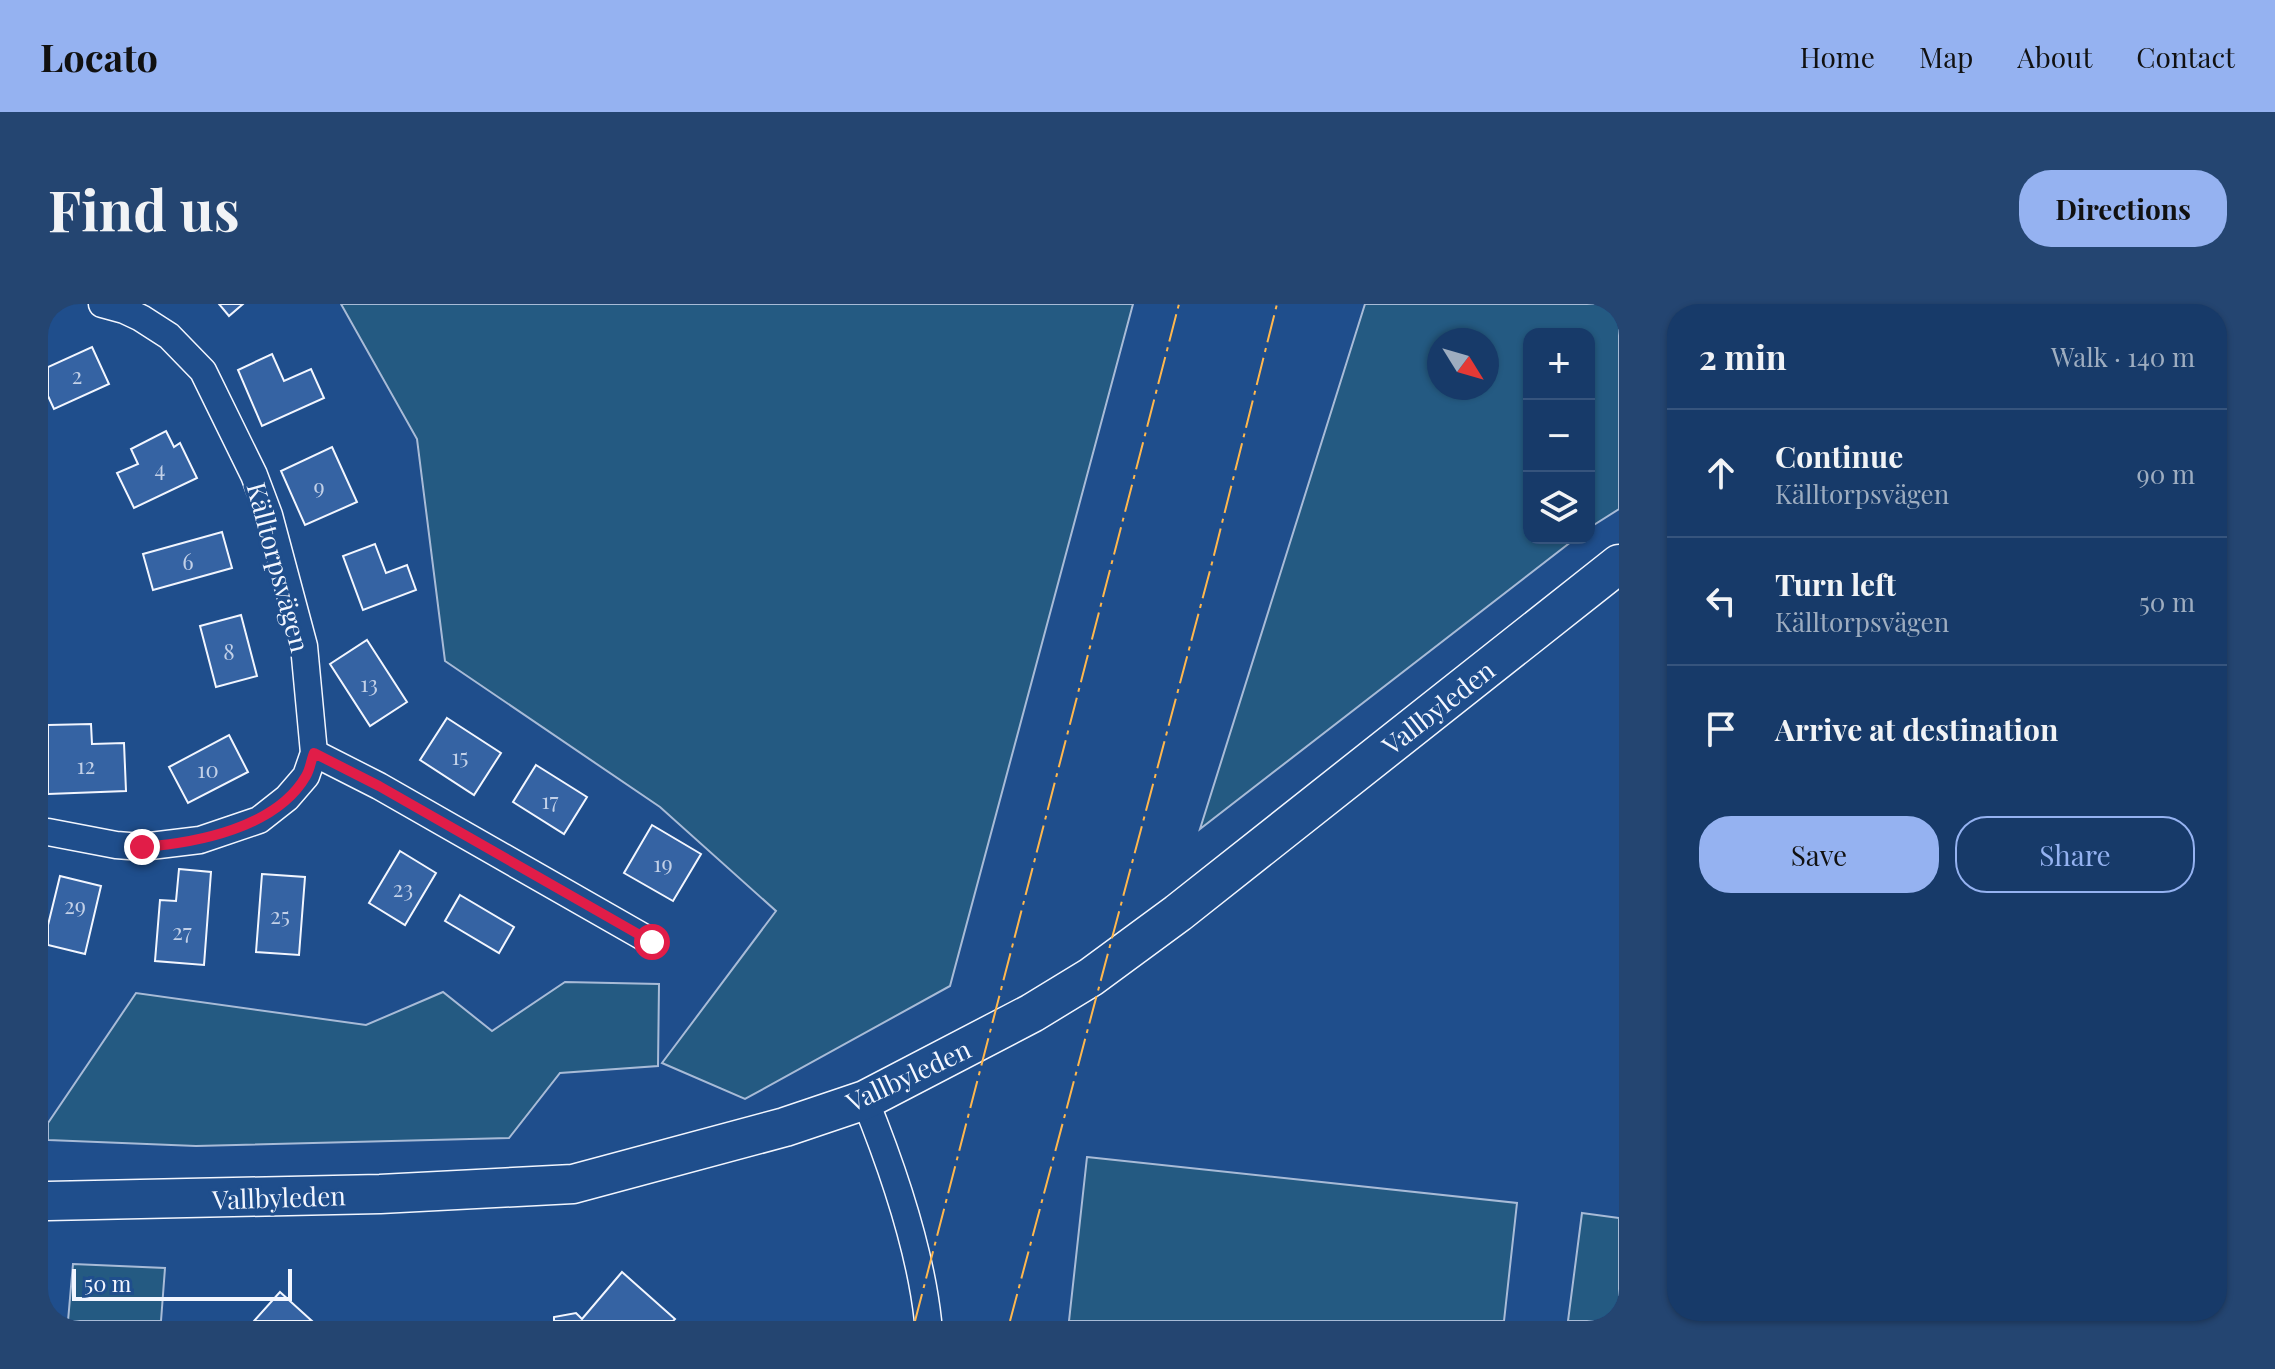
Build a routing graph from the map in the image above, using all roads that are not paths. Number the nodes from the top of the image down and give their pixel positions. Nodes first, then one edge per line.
1 (102, 304) edge
2 (1619, 564) edge
3 (314, 753) junction
4 (48, 832) edge
5 (652, 942) dead end
6 (865, 1100) junction
7 (48, 1201) edge
8 (928, 1321) edge

1 - 3 street, Källtorpsvägen
2 - 6 main road, Vallbyleden
3 - 4 street
3 - 5 street
6 - 7 main road, Vallbyleden
6 - 8 street

